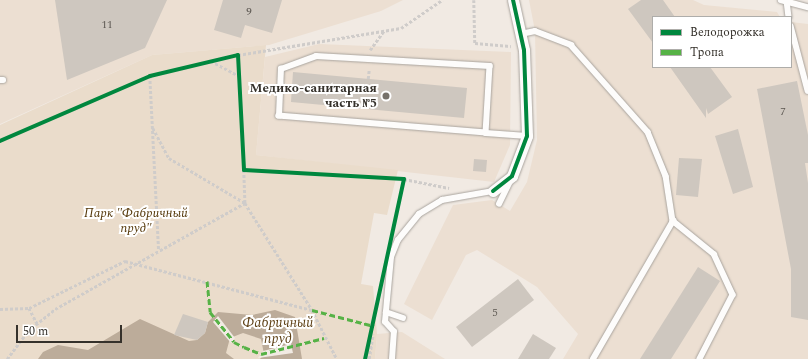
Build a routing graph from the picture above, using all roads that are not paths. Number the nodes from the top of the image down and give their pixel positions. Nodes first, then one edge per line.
1 (513, 0) edge
2 (784, 1) edge
3 (808, 7) edge
4 (789, 16) edge
5 (792, 30) edge
6 (521, 34) junction
7 (808, 92) edge
8 (486, 133) junction
9 (527, 136) junction
10 (512, 176) junction
11 (492, 191) joint
12 (500, 204) dead end
13 (673, 221) junction
14 (386, 312) junction
15 (403, 318) dead end
16 (392, 359) edge
17 (593, 359) edge
18 (700, 359) edge

1 - 6 street
2 - 3 lane
2 - 4 lane
5 - 7 lane
6 - 9 street
6 - 13 lane
8 - 8 lane
8 - 9 lane
9 - 10 street
10 - 11 street
10 - 12 lane
11 - 14 lane
13 - 17 lane
13 - 18 lane
14 - 15 lane
14 - 16 lane

